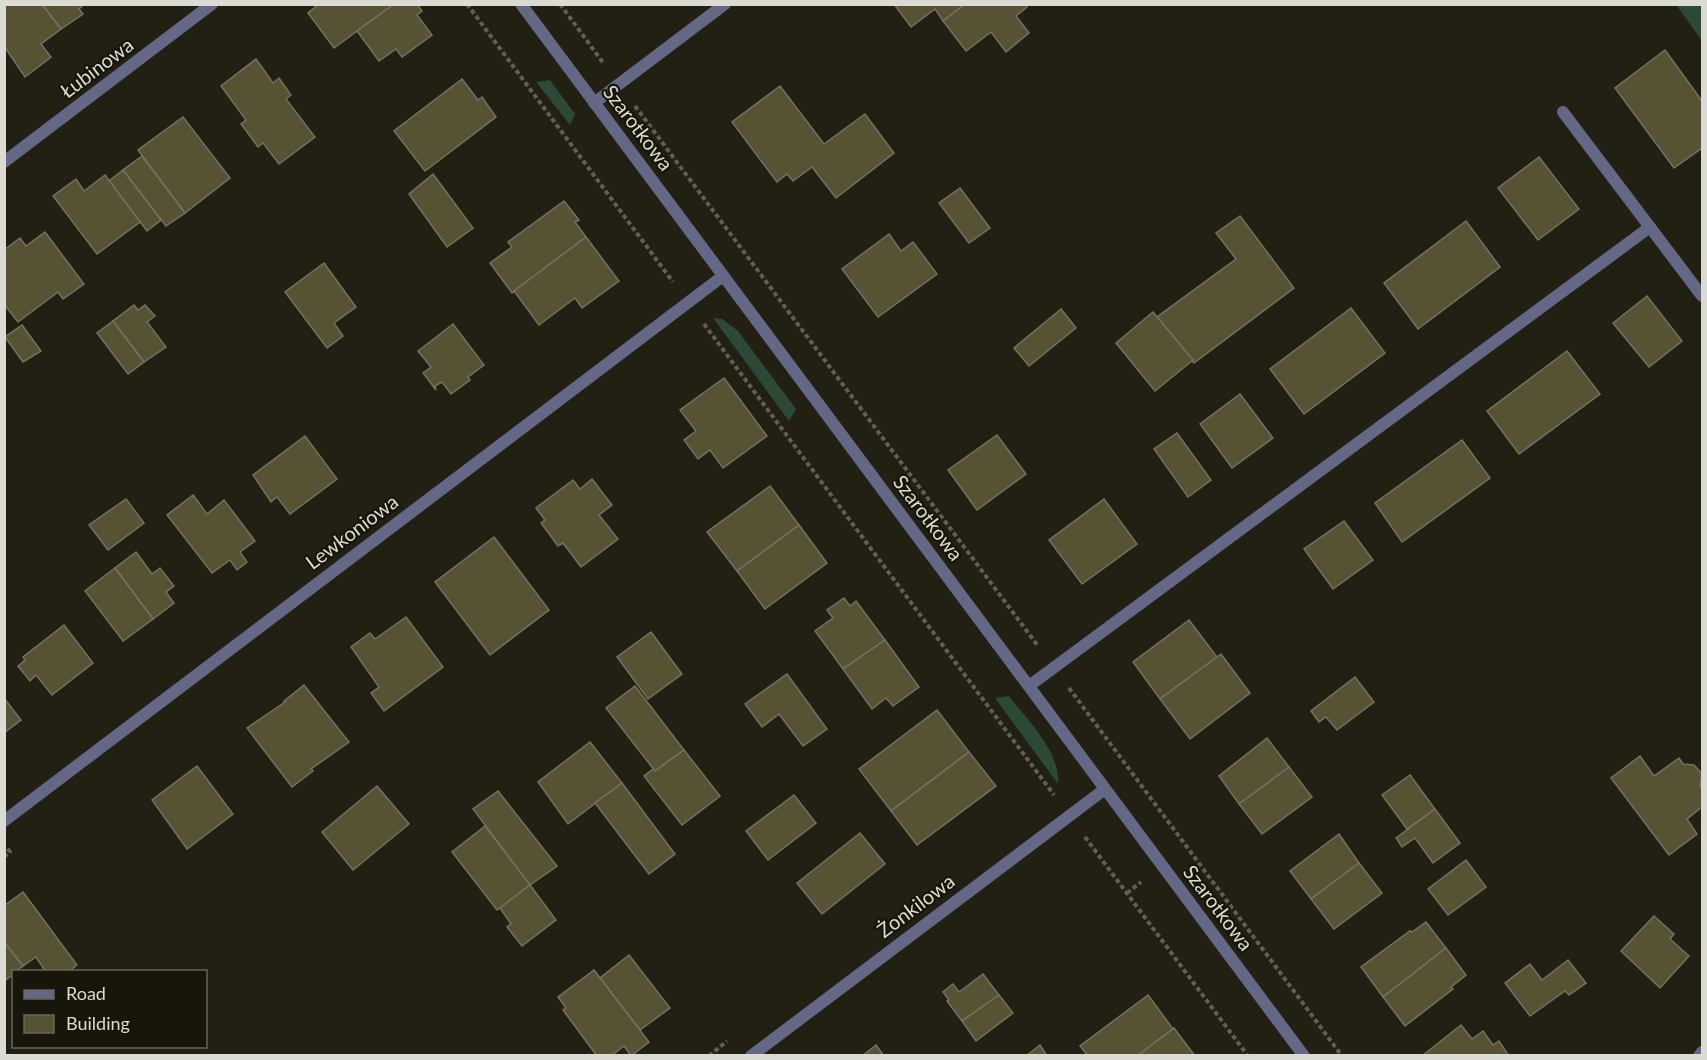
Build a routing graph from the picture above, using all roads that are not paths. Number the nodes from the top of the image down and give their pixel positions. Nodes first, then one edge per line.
1 (212, 4) edge
2 (521, 4) edge
3 (725, 4) edge
4 (594, 103) junction
5 (1563, 112) dead end
6 (4, 162) edge
7 (1650, 227) junction
8 (723, 276) junction
9 (1702, 296) edge
10 (1029, 686) junction
11 (1105, 789) junction
12 (4, 821) edge
13 (1702, 1052) edge
14 (751, 1056) edge
15 (1304, 1056) edge
16 (1699, 1056) edge

1 - 6 street, Łubinowa
2 - 4 street, Szarotkowa
3 - 4 street
4 - 8 street, Szarotkowa
5 - 7 street
7 - 9 street
7 - 10 street
8 - 10 street, Szarotkowa
8 - 12 street, Lewkoniowa
10 - 11 street, Szarotkowa
11 - 14 street, Żonkilowa
11 - 15 street, Szarotkowa
13 - 16 street

